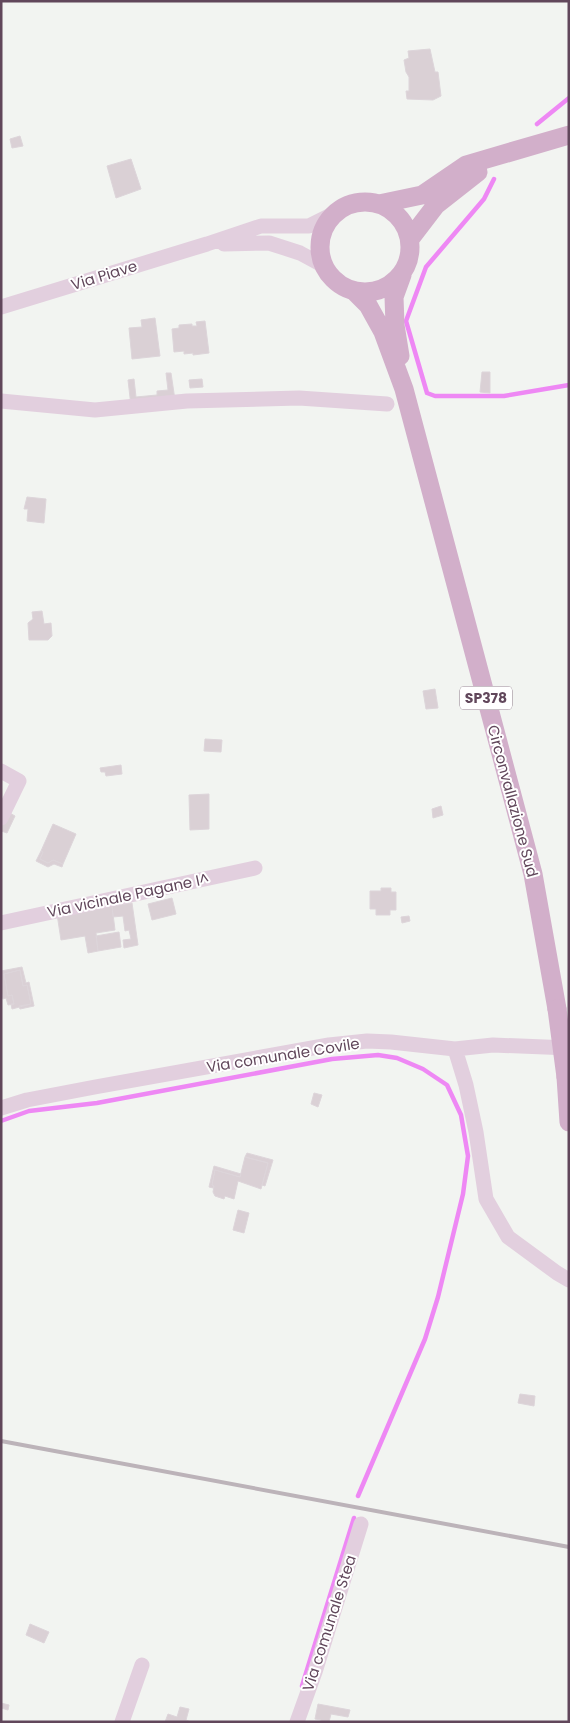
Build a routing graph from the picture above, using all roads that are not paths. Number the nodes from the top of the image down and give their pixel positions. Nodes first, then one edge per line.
1 (569, 135) edge
2 (508, 153) junction
3 (380, 204) junction
4 (337, 212) junction
5 (410, 239) junction
6 (207, 244) junction
7 (324, 266) junction
8 (402, 274) junction
9 (355, 292) junction
10 (1, 307) edge
11 (404, 389) junction
12 (1, 401) edge
13 (387, 404) dead end
14 (1, 771) edge
15 (1, 818) edge
16 (255, 868) dead end
17 (1, 923) edge
18 (569, 1048) edge
19 (456, 1049) junction
20 (1, 1108) edge
21 (569, 1122) edge
22 (569, 1280) edge
23 (361, 1524) dead end
24 (142, 1666) dead end
25 (122, 1722) edge
26 (297, 1722) edge

1 - 2 main road
2 - 3 main road
2 - 5 main road
3 - 4 main road
3 - 5 main road
4 - 6 street, Via Piave
4 - 7 main road
5 - 8 main road, SP378
6 - 7 street, Via Piave
6 - 10 street, Via Piave
7 - 9 main road, Circonvallazione Sud / SP378
8 - 9 main road
8 - 11 main road, SP378
9 - 11 main road, Circonvallazione Sud / SP378
11 - 21 main road, Circonvallazione Sud / SP378, bridge
12 - 13 street
14 - 15 street
16 - 17 street, Via vicinale Pagane I^
18 - 19 street, Via comunale Covile
19 - 20 street, Via comunale Covile
19 - 22 street
23 - 26 street, Via comunale Stea
24 - 25 street

